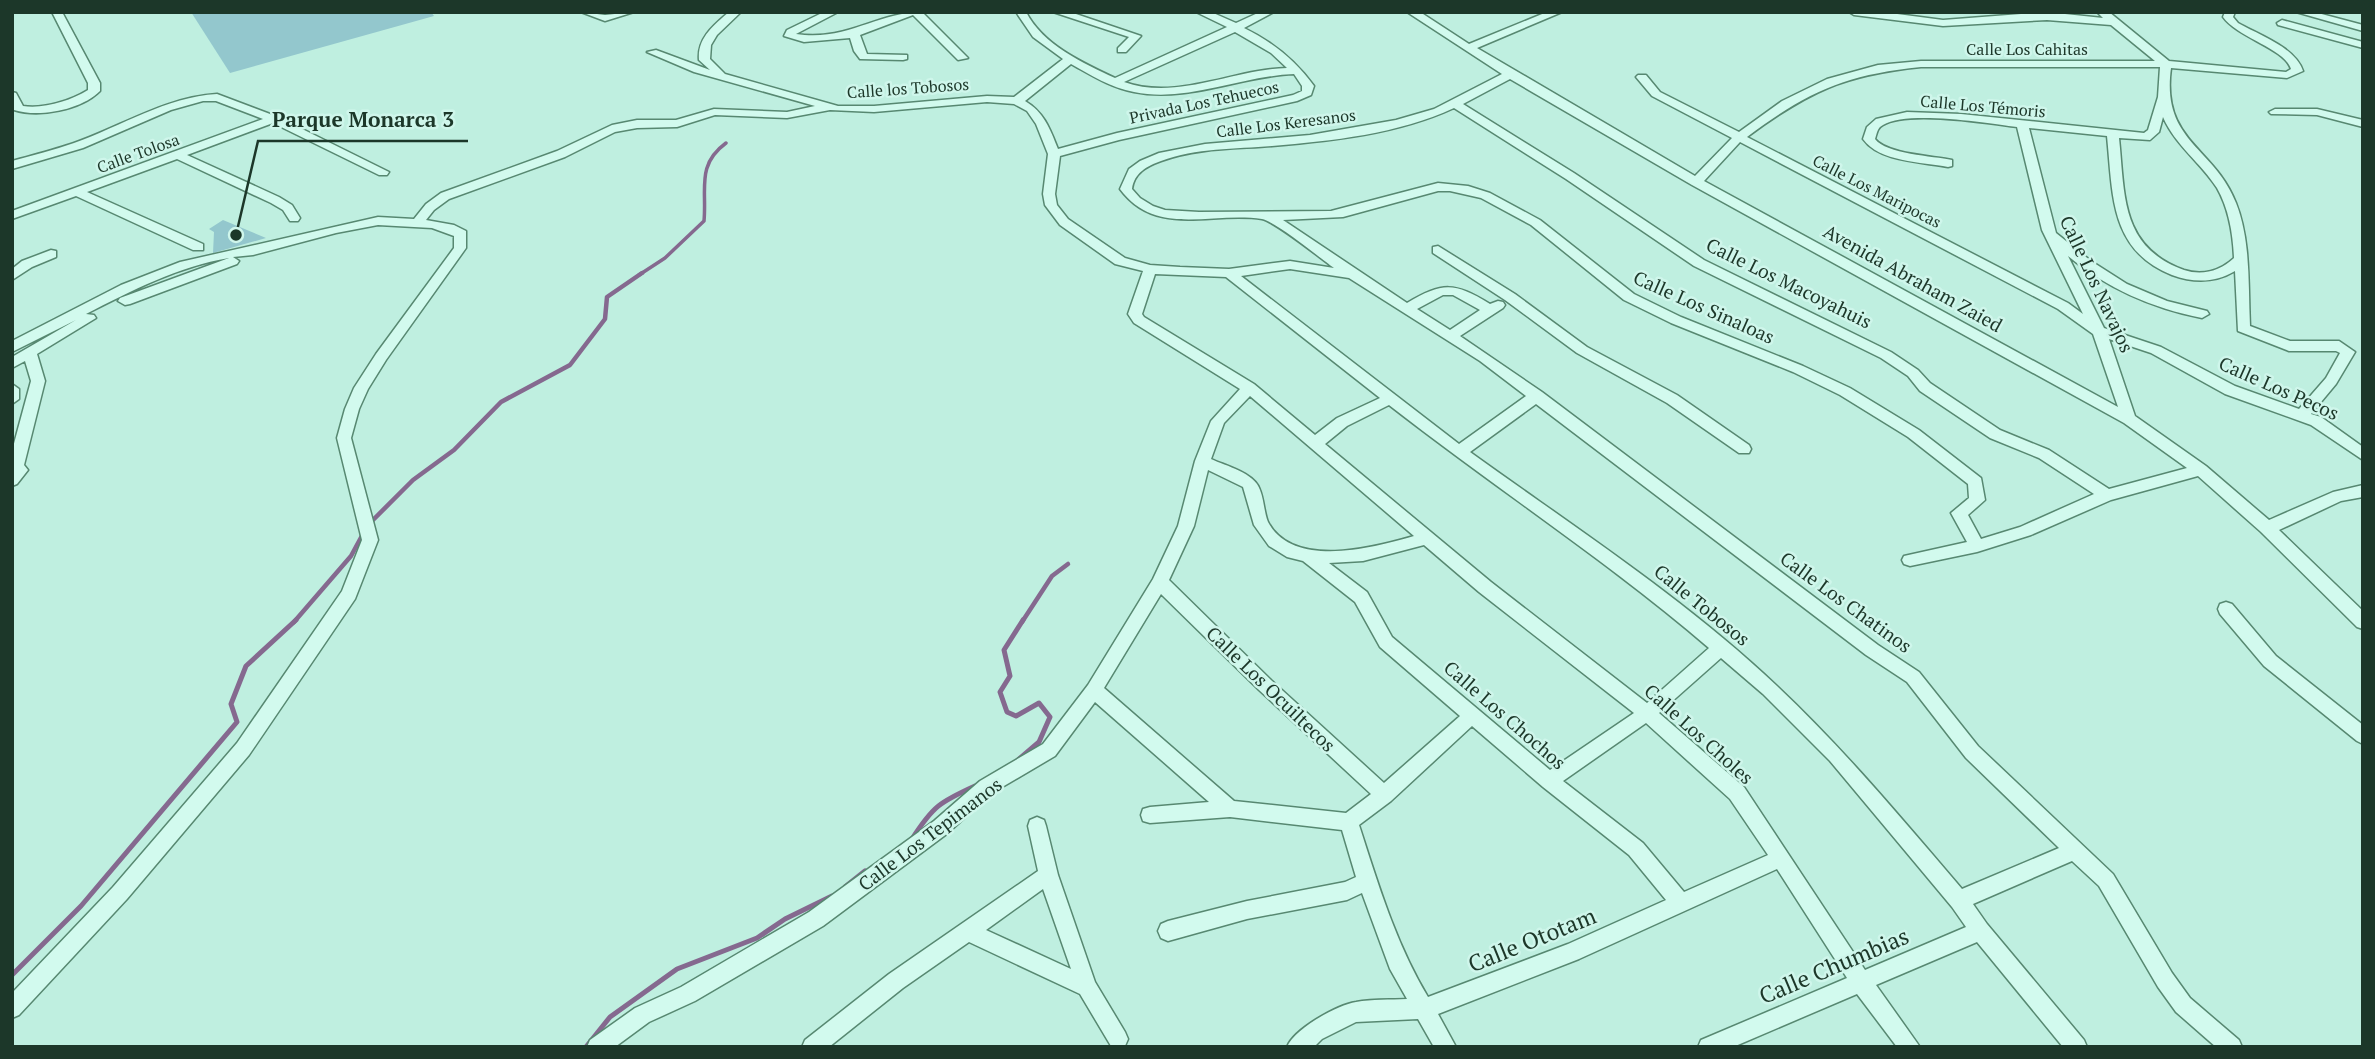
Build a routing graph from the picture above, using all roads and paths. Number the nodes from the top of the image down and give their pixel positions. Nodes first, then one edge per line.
1 (57, 12) edge
2 (586, 12) edge
3 (629, 12) edge
4 (736, 12) edge
5 (833, 12) edge
6 (911, 12) edge
7 (916, 12) edge
8 (1021, 12) edge
9 (1058, 12) edge
10 (1201, 12) edge
11 (1269, 12) edge
12 (1412, 12) edge
13 (1557, 12) edge
14 (1854, 12) edge
15 (2103, 12) edge
16 (2230, 12) edge
17 (2301, 12) edge
18 (2050, 15) edge
19 (2115, 22) junction
20 (2282, 23) dead end
21 (1236, 28) junction
22 (2363, 28) edge
23 (854, 34) junction
24 (2363, 45) edge
25 (1468, 48) junction
26 (1122, 50) dead end
27 (652, 52) dead end
28 (903, 57) dead end
29 (962, 58) dead end
30 (1070, 59) junction
31 (2166, 64) junction
32 (1298, 71) junction
33 (1510, 74) junction
34 (722, 75) junction
35 (1642, 77) dead end
36 (1114, 83) junction
37 (12, 95) edge
38 (2163, 96) junction
39 (1017, 101) junction
40 (1453, 103) junction
41 (832, 107) junction
42 (2275, 112) dead end
43 (274, 119) junction
44 (2022, 124) junction
45 (2363, 124) edge
46 (2113, 135) junction
47 (1738, 138) junction
48 (1054, 154) junction
49 (178, 155) junction
50 (1948, 163) dead end
51 (12, 165) edge
52 (383, 172) dead end
53 (1696, 182) junction
54 (78, 192) junction
55 (1171, 214) joint
56 (12, 215) edge
57 (1270, 217) junction
58 (294, 218) dead end
59 (418, 222) junction
60 (2048, 230) junction
61 (198, 247) dead end
62 (1438, 250) dead end
63 (51, 254) dead end
64 (226, 258) junction
65 (2239, 261) junction
66 (1150, 269) junction
67 (1229, 273) junction
68 (12, 275) edge
69 (1355, 276) junction
70 (1510, 298) junction
71 (1406, 309) junction
72 (1490, 310) junction
73 (2202, 314) dead end
74 (2099, 331) junction
75 (1450, 336) junction
76 (12, 347) edge
77 (30, 353) junction
78 (12, 363) edge
79 (1249, 388) junction
80 (12, 389) edge
81 (1537, 396) junction
82 (12, 399) edge
83 (1390, 399) junction
84 (2302, 415) junction
85 (2129, 419) junction
86 (1314, 444) junction
87 (1744, 449) dead end
88 (1459, 452) junction
89 (2363, 454) edge
90 (1203, 461) junction
91 (14, 470) edge
92 (2201, 470) junction
93 (2363, 491) edge
94 (2106, 495) junction
95 (2267, 528) junction
96 (1427, 538) junction
97 (1977, 546) junction
98 (1308, 556) junction
99 (1910, 560) dead end
100 (1160, 582) junction
101 (2227, 609) dead end
102 (2363, 622) edge
103 (1722, 647) junction
104 (1094, 690) junction
105 (1647, 713) junction
106 (1473, 715) junction
107 (2363, 736) edge
108 (1549, 781) junction
109 (1384, 795) junction
110 (1230, 809) junction
111 (1150, 815) dead end
112 (1349, 822) junction
113 (1037, 826) dead end
114 (2076, 850) junction
115 (1782, 858) junction
116 (1048, 875) junction
117 (1367, 881) junction
118 (1959, 900) junction
119 (1680, 903) junction
120 (1980, 930) junction
121 (1168, 931) dead end
122 (969, 932) junction
123 (1861, 982) junction
124 (1087, 987) junction
125 (12, 1008) edge
126 (1423, 1009) junction
127 (1118, 1039) dead end
128 (597, 1047) edge
129 (812, 1047) edge
130 (1297, 1047) edge
131 (1446, 1047) edge
132 (1707, 1047) edge
133 (1910, 1047) edge
134 (2077, 1047) edge
135 (2232, 1047) edge

1 - 37 street
2 - 3 street
4 - 34 street
5 - 23 street
6 - 23 street
7 - 29 street
8 - 30 street
9 - 26 street
10 - 21 street, Privada Los Tehuecos
11 - 21 street
12 - 25 street, Avenida Abraham Zaied
13 - 25 street
14 - 18 street
15 - 19 street
16 - 31 street, Calle Los Cahitas
17 - 22 street
18 - 19 street
19 - 31 street
20 - 24 street
21 - 32 street, Privada Los Tehuecos
21 - 36 street
23 - 28 street
25 - 33 street, Avenida Abraham Zaied
27 - 34 street, Calle los Tobosos
30 - 36 street
30 - 39 street
31 - 38 street
31 - 47 street, Calle Los Cahitas
32 - 36 street
32 - 48 street, Privada Los Tehuecos
33 - 40 street, Calle Los Keresanos
33 - 53 street, Avenida Abraham Zaied
34 - 41 street, Calle los Tobosos
35 - 47 street, Calle Los Maripocas
38 - 46 street, Calle Los Témoris
38 - 65 street
39 - 41 street, Calle los Tobosos
39 - 48 street, Calle Los Chatinos
40 - 55 street, Calle Los Keresanos
40 - 94 street, Calle Los Macoyahuis
41 - 59 street
42 - 45 street
43 - 49 street, Calle Tolosa
43 - 51 street
43 - 52 street
44 - 46 street, Calle Los Témoris
44 - 50 street, Calle Los Témoris
44 - 60 street, Calle Los Navajos
46 - 65 street
47 - 53 street, Calle Los Cahitas
47 - 74 street, Calle Los Maripocas
48 - 66 street, Calle Los Chatinos
49 - 54 street, Calle Tolosa
49 - 58 street
53 - 85 street, Avenida Abraham Zaied
54 - 56 street, Calle Tolosa
54 - 61 street
55 - 57 street, Calle Los Sinaloas
57 - 69 street, Calle Los Chatinos
57 - 97 street, Calle Los Sinaloas
59 - 64 street
59 - 125 street
60 - 73 street
60 - 74 street, Calle Los Navajos
62 - 70 street
63 - 68 street
64 - 76 street
64 - 77 street
65 - 84 street
66 - 67 street, Calle Los Chatinos
66 - 79 street, Calle Los Choles
67 - 69 street, Calle Los Chatinos
67 - 83 street, Calle Tobosos
69 - 71 street, Calle Los Chatinos
70 - 72 street
70 - 87 street
71 - 72 street
71 - 75 street, Calle Los Chatinos
72 - 75 street
74 - 84 street, Calle Los Pecos
74 - 85 street, Calle Los Navajos
75 - 81 street, Calle Los Chatinos
77 - 78 street
77 - 91 street
79 - 86 street, Calle Los Choles
79 - 90 street, Calle Los Tepimanos
80 - 82 street
81 - 88 street
81 - 114 street, Calle Los Chatinos
83 - 86 street
83 - 88 street, Calle Tobosos
84 - 89 street, Calle Los Pecos
85 - 92 street, Avenida Abraham Zaied
86 - 96 street, Calle Los Choles
88 - 103 street, Calle Tobosos
90 - 98 street
90 - 100 street, Calle Los Tepimanos
92 - 94 street
92 - 95 street, Avenida Abraham Zaied
93 - 95 street
94 - 97 street
95 - 102 street, Avenida Abraham Zaied
96 - 98 street
96 - 105 street, Calle Los Choles
97 - 99 street
98 - 106 street, Calle Los Chochos
100 - 104 street, Calle Los Tepimanos
100 - 109 street, Calle Los Ocuiltecos
101 - 107 street
103 - 105 street
103 - 118 street, Calle Tobosos
104 - 110 street
104 - 128 street, Calle Los Tepimanos
105 - 108 street
105 - 115 street, Calle Los Choles
106 - 108 street, Calle Los Chochos
106 - 109 street
108 - 119 street, Calle Los Chochos
109 - 112 street
110 - 111 street
110 - 112 street
112 - 117 street
113 - 116 street
114 - 118 street
114 - 135 street, Calle Los Chatinos
115 - 119 street, Calle Ototam
115 - 123 street, Calle Los Choles
116 - 122 street
116 - 124 street
117 - 121 street
117 - 126 street
118 - 120 street, Calle Tobosos
119 - 126 street, Calle Ototam
120 - 123 street, Calle Chumbias
120 - 134 street, Calle Tobosos
122 - 124 street
122 - 129 street
123 - 132 street, Calle Chumbias
123 - 133 street, Calle Los Choles
124 - 127 street
126 - 130 street, Calle Ototam
126 - 131 street

